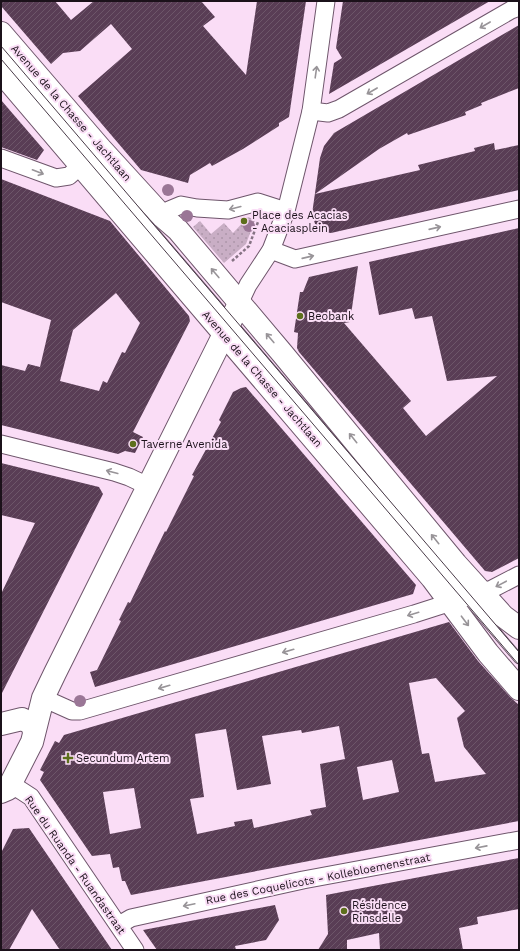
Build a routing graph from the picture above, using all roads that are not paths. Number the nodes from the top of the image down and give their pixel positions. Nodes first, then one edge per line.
1 (326, 1) edge
2 (519, 7) edge
3 (1, 33) edge
4 (1, 53) edge
5 (1, 72) edge
6 (311, 111) junction
7 (90, 157) junction
8 (1, 158) edge
9 (519, 209) edge
10 (286, 211) junction
11 (163, 216) junction
12 (271, 250) junction
13 (231, 319) junction
14 (1, 444) edge
15 (148, 486) junction
16 (519, 575) edge
17 (466, 597) junction
18 (519, 628) edge
19 (519, 659) edge
20 (519, 689) edge
21 (43, 698) junction
22 (8, 722) edge
23 (34, 732) junction
24 (6, 788) edge
25 (519, 840) edge
26 (119, 925) junction
27 (135, 950) edge

6 -> 1 street
2 -> 6 street
3 - 7 street, Avenue de la Chasse - Jachtlaan
4 - 7 lane, Avenue de la Chasse - Jachtlaan
5 - 7 street, Avenue de la Chasse - Jachtlaan
6 - 10 street
8 -> 7 street
7 - 11 street, Avenue de la Chasse - Jachtlaan
7 - 13 street, Avenue de la Chasse - Jachtlaan
12 -> 9 street
10 -> 11 street
10 - 12 street
13 -> 11 street, Avenue de la Chasse - Jachtlaan
12 - 13 street
13 - 15 street
13 - 17 street, Avenue de la Chasse - Jachtlaan
17 -> 13 street, Avenue de la Chasse - Jachtlaan
15 -> 14 street
15 - 21 street
16 -> 17 street
17 - 18 street, Avenue de la Chasse - Jachtlaan
17 - 19 lane, Avenue de la Chasse - Jachtlaan
17 -> 20 street, Avenue de la Chasse - Jachtlaan
17 -> 21 street
21 - 22 street
21 - 23 street
22 - 23 street
23 - 24 street
24 - 26 street, Rue du Ruanda - Ruandastraat
25 -> 26 street, Rue des Coquelicots - Kollebloemenstraat
26 - 27 street, Rue du Ruanda - Ruandastraat

